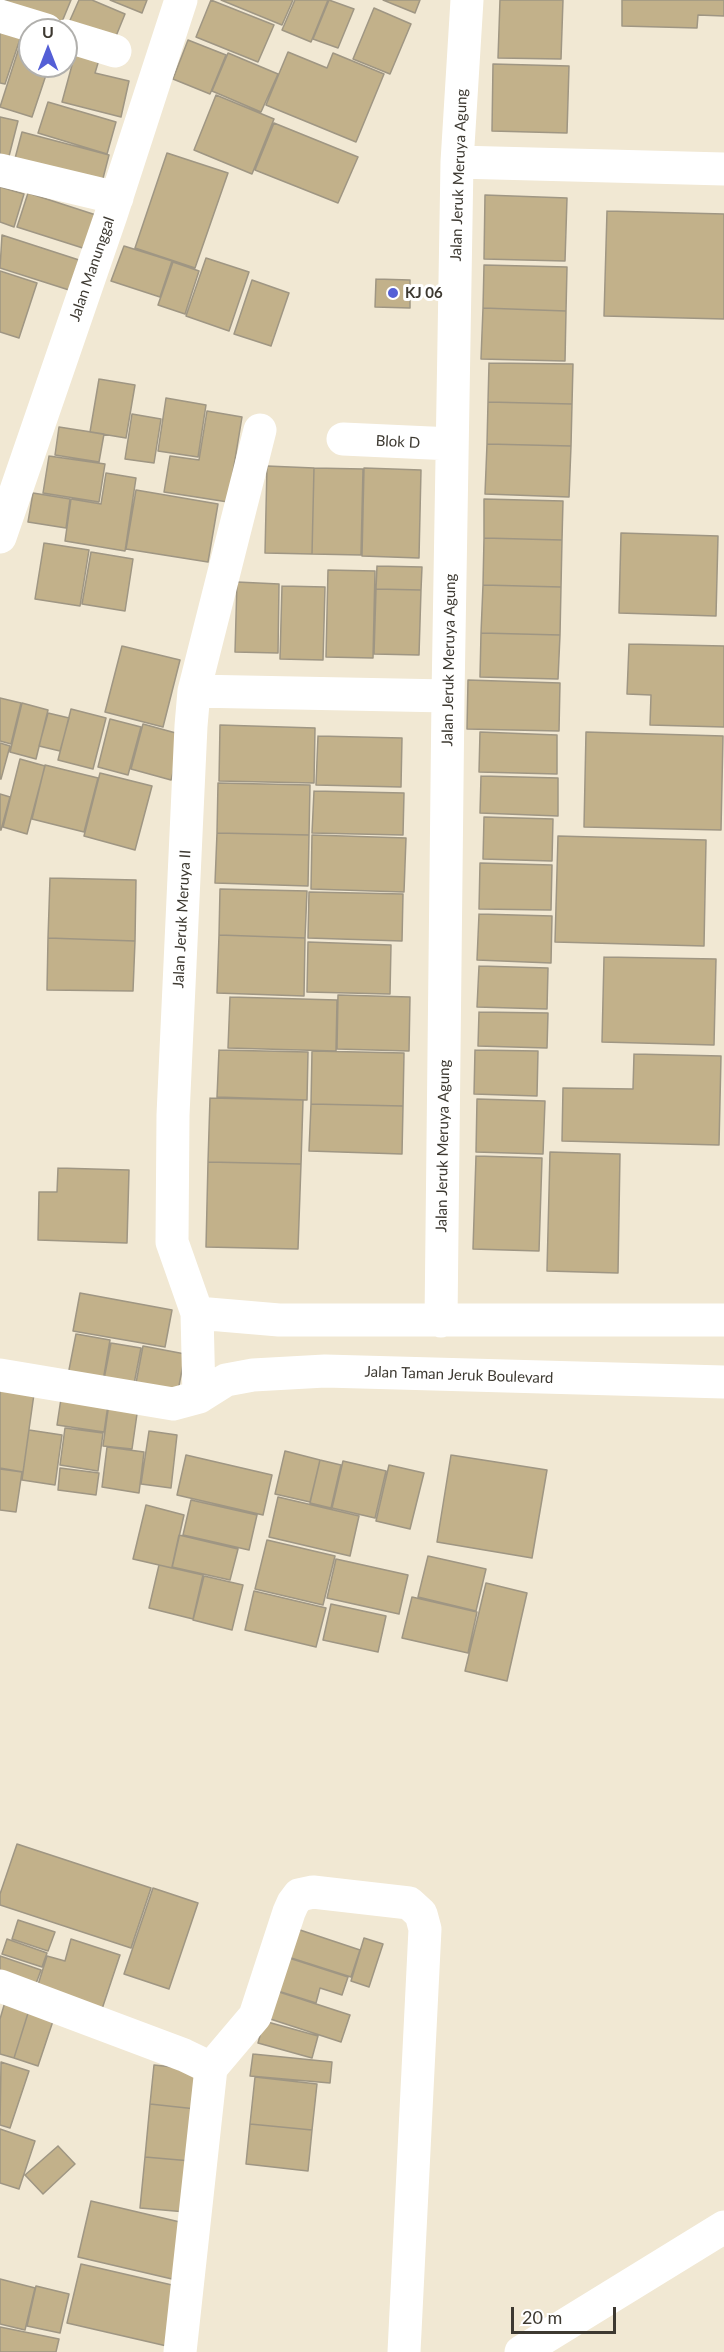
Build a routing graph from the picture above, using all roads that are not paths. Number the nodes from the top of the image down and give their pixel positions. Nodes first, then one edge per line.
1 (181, 0) edge
2 (467, 0) edge
3 (0, 16) edge
4 (18, 21) edge
5 (78, 40) edge
6 (116, 51) dead end
7 (457, 162) junction
8 (724, 169) edge
9 (0, 170) edge
10 (117, 198) junction
11 (260, 430) dead end
12 (343, 439) dead end
13 (453, 444) junction
14 (0, 537) edge
15 (194, 691) junction
16 (448, 696) junction
17 (196, 1313) junction
18 (724, 1320) edge
19 (441, 1321) junction
20 (0, 1375) edge
21 (724, 1382) edge
22 (199, 1396) junction
23 (0, 1986) edge
24 (211, 2068) junction
25 (724, 2227) edge
26 (180, 2352) edge
27 (404, 2352) edge
28 (521, 2352) edge

1 - 10 street, Jalan Manunggal
2 - 7 street, Jalan Jeruk Meruya Agung
3 - 4 street
5 - 6 street
7 - 8 street
7 - 13 street, Jalan Jeruk Meruya Agung
9 - 10 street
10 - 14 street, Jalan Manunggal
11 - 15 street, Jalan Jeruk Meruya II
12 - 13 street, Blok D
13 - 16 street, Jalan Jeruk Meruya Agung
15 - 16 street
15 - 17 street, Jalan Jeruk Meruya II
16 - 19 street, Jalan Jeruk Meruya Agung
17 - 19 street
17 - 22 street, Jalan Jeruk Meruya II
18 - 19 street
20 - 22 street, Jalan Taman Jeruk Boulevard
21 - 22 street, Jalan Taman Jeruk Boulevard
23 - 24 street
24 - 26 street
24 - 27 street
25 - 28 street

